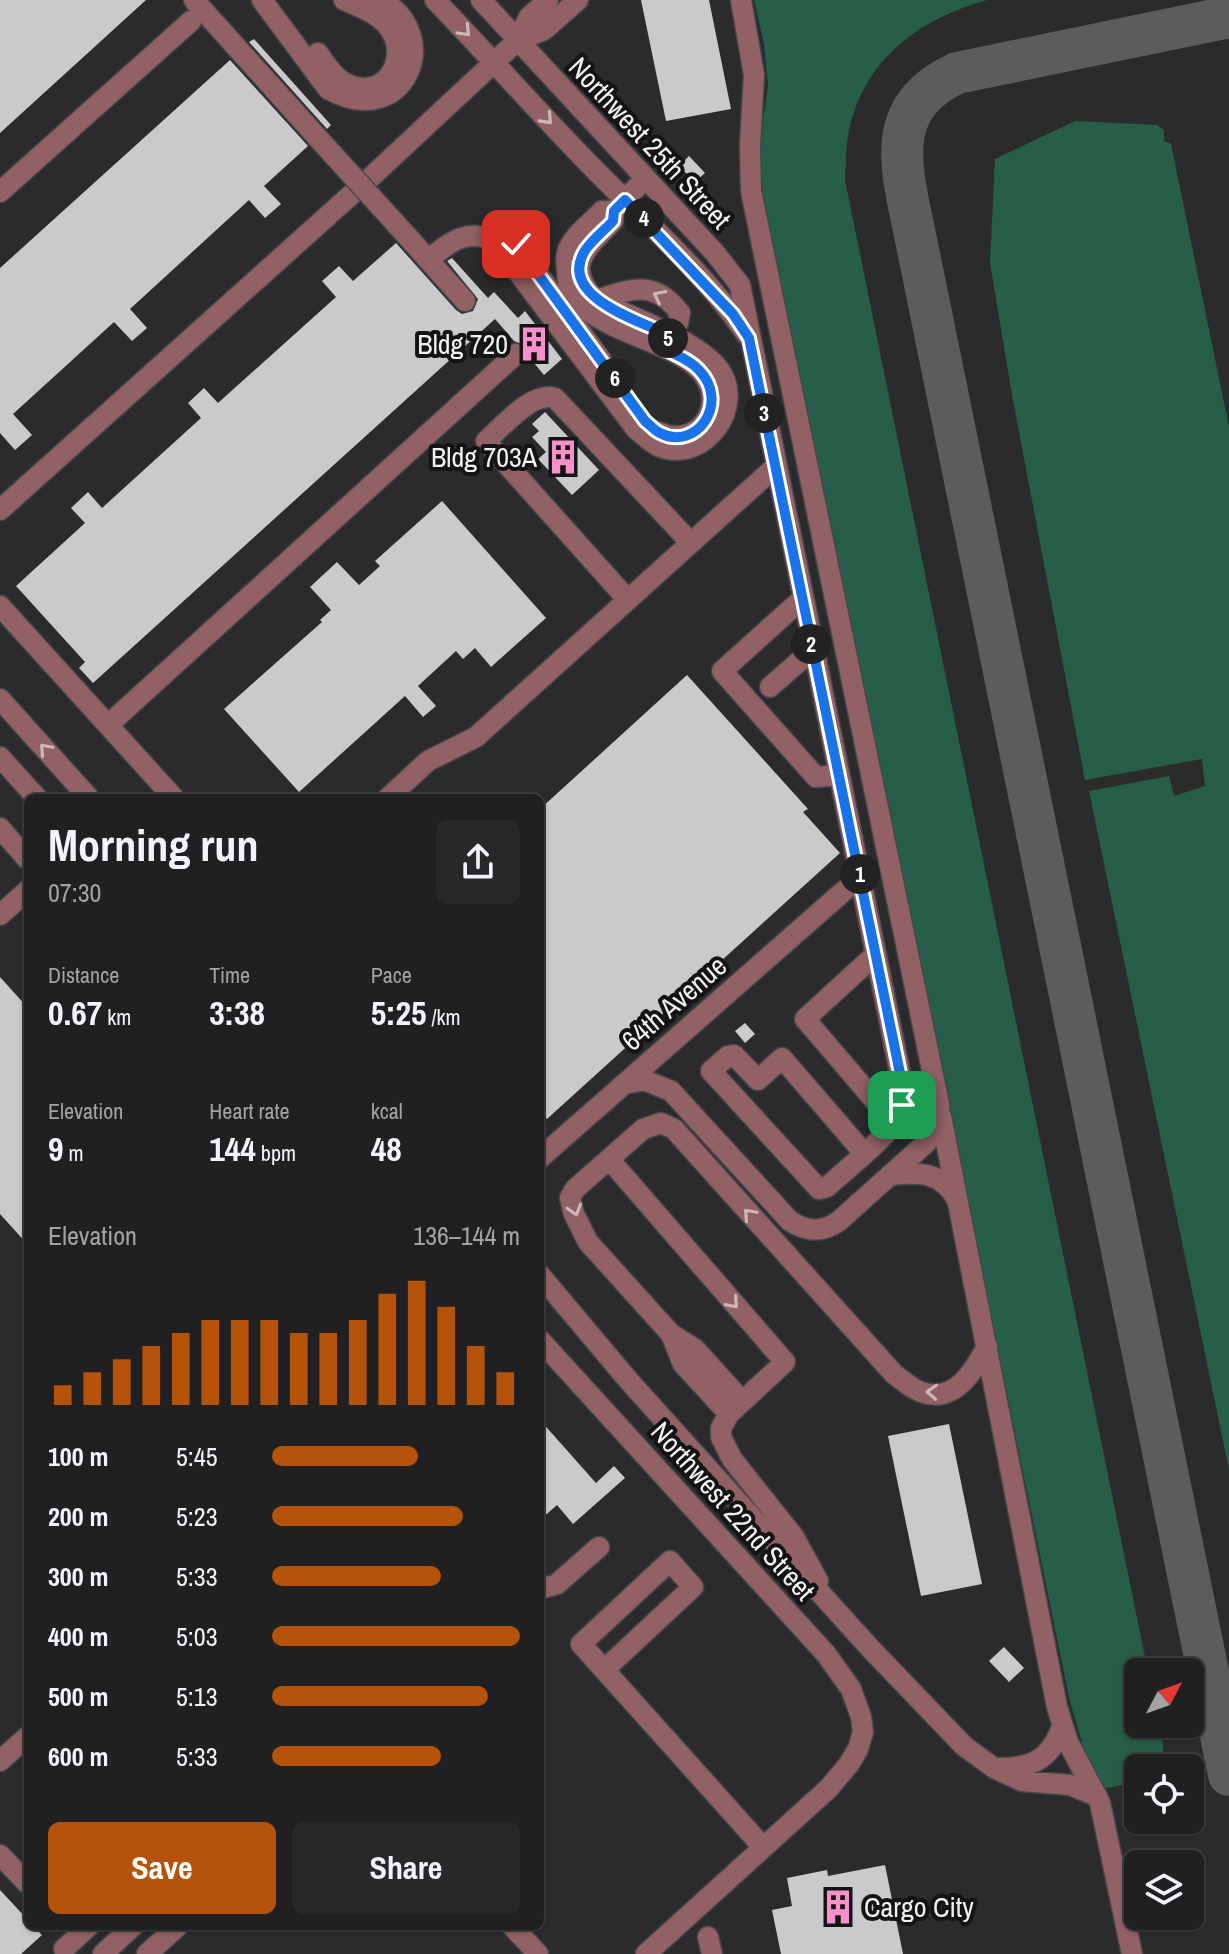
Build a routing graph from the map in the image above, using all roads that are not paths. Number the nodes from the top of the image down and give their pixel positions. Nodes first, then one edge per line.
1 (262, 0) edge
2 (280, 0) edge
3 (435, 0) edge
4 (481, 0) edge
5 (548, 0) edge
6 (578, 0) edge
7 (741, 0) edge
8 (349, 1) edge
9 (381, 6) edge
10 (192, 10) edge
11 (517, 41) junction
12 (494, 62) junction
13 (370, 178) dead end
14 (645, 179) junction
15 (0, 192) edge
16 (352, 194) dead end
17 (619, 205) junction
18 (432, 250) junction
19 (596, 300) junction
20 (465, 301) dead end
21 (749, 338) junction
22 (665, 341) junction
23 (516, 354) dead end
24 (775, 467) junction
25 (0, 510) edge
26 (691, 543) junction
27 (802, 599) junction
28 (628, 600) junction
29 (0, 606) edge
30 (813, 649) junction
31 (770, 687) dead end
32 (0, 699) edge
33 (108, 725) junction
34 (0, 757) edge
35 (839, 775) junction
36 (33, 794) edge
37 (85, 794) edge
38 (170, 794) edge
39 (392, 794) edge
40 (0, 828) edge
41 (24, 855) edge
42 (845, 890) dead end
43 (24, 894) edge
44 (0, 915) edge
45 (876, 954) junction
46 (624, 1084) junction
47 (939, 1104) junction
48 (894, 1123) junction
49 (864, 1153) junction
50 (544, 1154) edge
51 (609, 1159) junction
52 (890, 1175) junction
53 (958, 1203) junction
54 (544, 1280) edge
55 (544, 1344) edge
56 (987, 1346) junction
57 (735, 1407) junction
58 (599, 1547) dead end
59 (544, 1587) edge
60 (826, 1599) junction
61 (604, 1670) junction
62 (1062, 1727) junction
63 (24, 1740) edge
64 (0, 1761) edge
65 (994, 1768) junction
66 (1097, 1796) junction
67 (763, 1847) junction
68 (0, 1855) edge
69 (24, 1880) edge
70 (62, 1930) edge
71 (85, 1930) edge
72 (129, 1930) edge
73 (174, 1930) edge
74 (516, 1930) edge
75 (65, 1952) edge
76 (103, 1954) edge
77 (147, 1954) edge
78 (538, 1954) edge
79 (646, 1954) edge
80 (1132, 1954) edge

1 - 9 street
2 - 9 street
3 -> 12 street, Northwest 25th Street
4 - 11 street, Northwest 25th Street
5 - 11 street
6 - 11 street
7 - 47 street
8 - 9 street
10 - 15 street
10 - 18 street, bridge
11 - 12 street
11 - 14 street, Northwest 25th Street
12 - 13 street
12 -> 17 street, Northwest 25th Street
14 - 17 street
14 - 21 street, Northwest 25th Street
16 - 25 street
17 - 19 street
17 - 21 street, Northwest 25th Street
17 - 22 street
18 - 20 street
18 - 22 street
19 - 22 street
22 -> 19 street
21 - 24 street, Northwest 25th Street
23 - 33 street
24 - 26 street
24 - 27 street, Northwest 25th Street
26 - 28 street
26 - 28 street
27 - 30 street, Northwest 25th Street
27 - 35 street
28 - 39 street
29 - 33 street
30 - 31 street
30 - 35 street, Northwest 25th Street
37 -> 32 street
33 - 38 street
34 - 36 street
35 - 45 street, Northwest 25th Street
40 - 41 street
42 - 46 street, 64th Avenue
43 - 44 street
45 - 48 street, Northwest 25th Street
45 - 48 street
46 - 50 street, 64th Avenue
46 - 52 street
47 - 52 street
47 - 53 street
48 - 49 street
49 - 49 street
56 -> 51 street
51 -> 57 street
51 -> 57 street
52 - 53 street
53 - 56 street
54 - 60 street
55 - 67 street, Northwest 22nd Street
56 - 62 street
57 - 60 street
58 - 59 street
60 - 65 street
61 - 61 street
61 - 67 street
62 - 65 street
62 - 66 street
63 - 64 street
65 - 66 street
66 - 80 street
67 - 79 street
68 - 69 street
70 - 75 street
71 - 75 street
72 - 76 street
73 - 77 street
74 - 78 street

